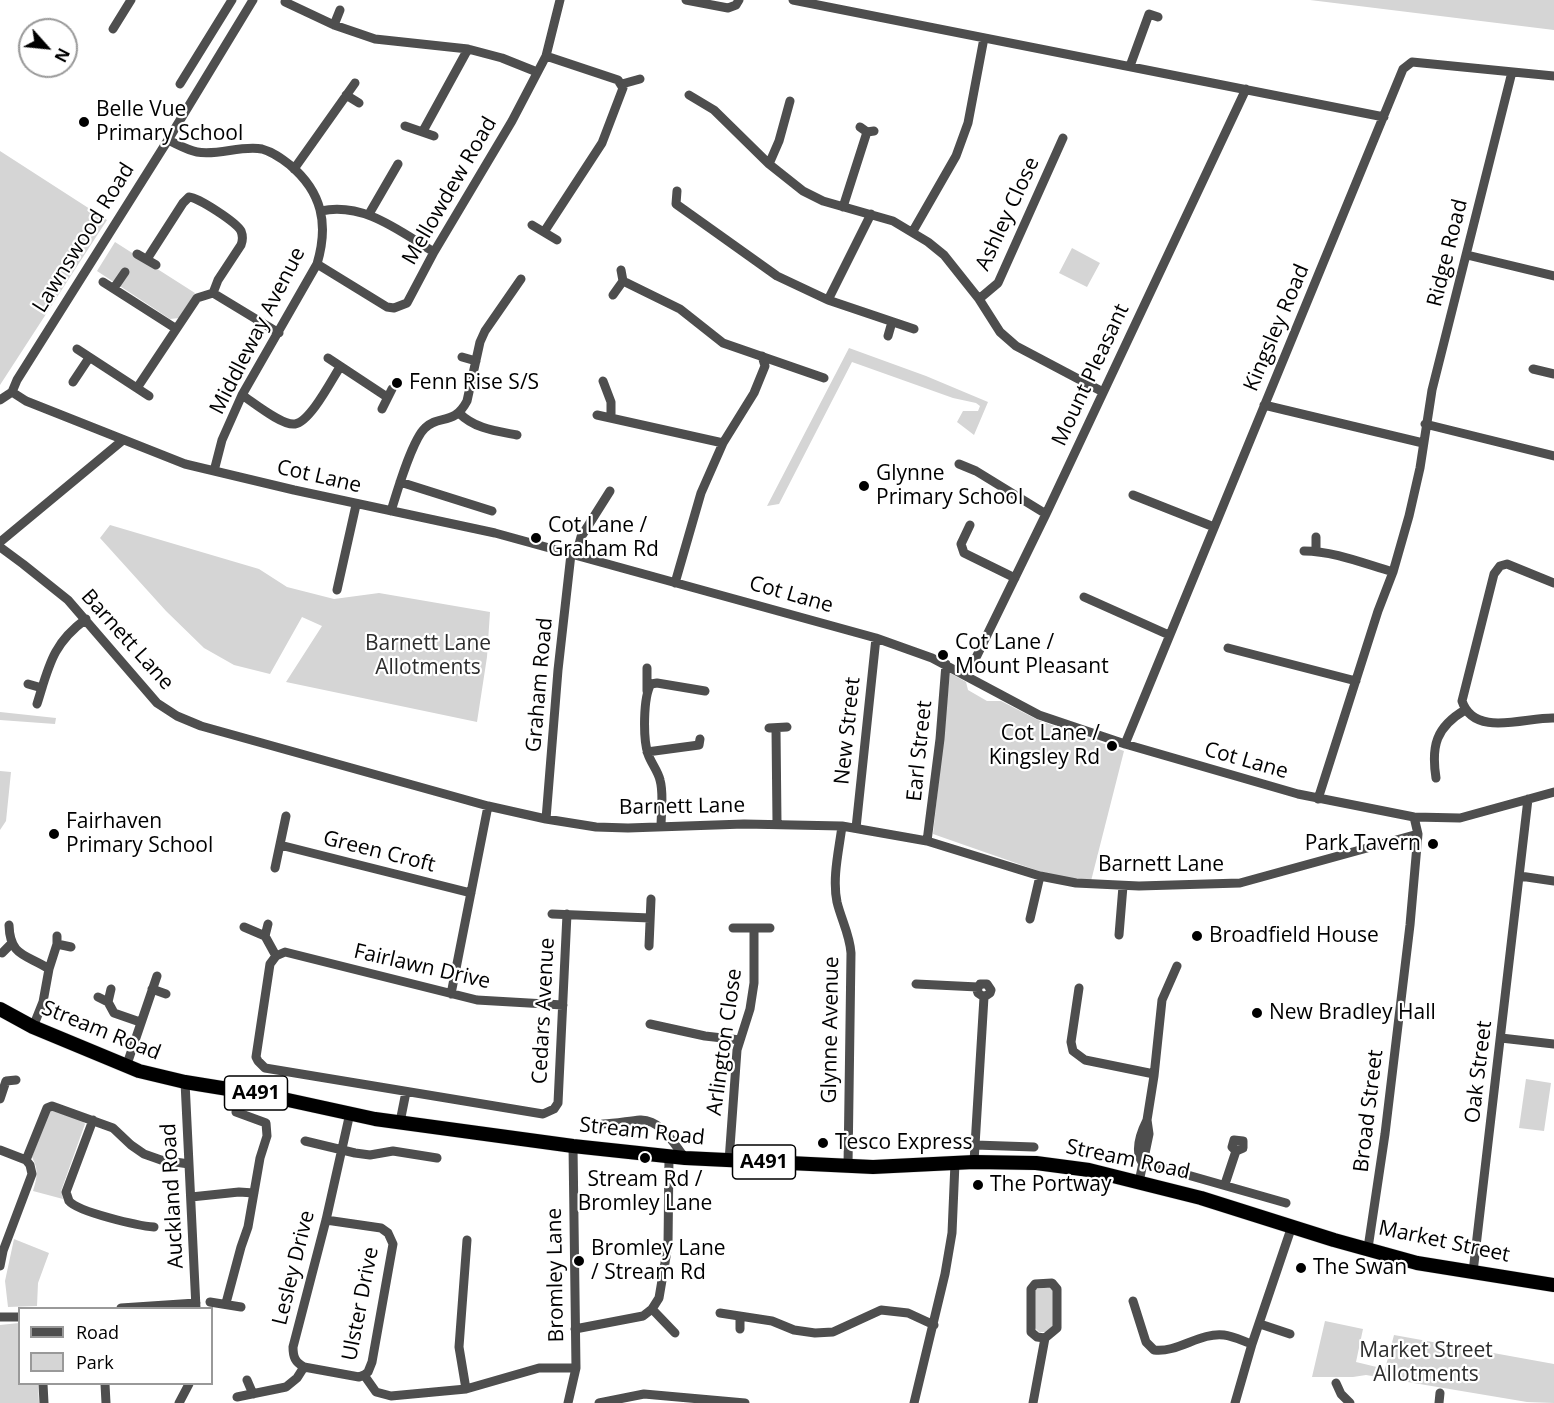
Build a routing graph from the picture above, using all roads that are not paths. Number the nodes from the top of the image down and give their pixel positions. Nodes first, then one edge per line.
1 (131, 0) edge
2 (232, 0) edge
3 (252, 0) edge
4 (560, 0) edge
5 (686, 0) edge
6 (739, 0) edge
7 (793, 0) edge
8 (285, 2) dead end
9 (340, 10) dead end
10 (1158, 17) dead end
11 (334, 25) junction
12 (113, 29) dead end
13 (984, 38) junction
14 (468, 49) junction
15 (546, 56) junction
16 (1131, 66) junction
17 (537, 72) junction
18 (1512, 72) junction
19 (1554, 76) edge
20 (640, 79) dead end
21 (355, 83) dead end
22 (180, 84) dead end
23 (622, 84) junction
24 (1246, 89) junction
25 (346, 95) junction
26 (689, 95) dead end
27 (790, 100) dead end
28 (359, 103) dead end
29 (1384, 117) junction
30 (405, 126) dead end
31 (867, 130) dead end
32 (423, 131) junction
33 (434, 136) dead end
34 (1063, 138) dead end
35 (168, 140) junction
36 (398, 164) dead end
37 (769, 164) junction
38 (382, 168) dead end
39 (294, 169) junction
40 (391, 174) junction
41 (677, 191) dead end
42 (676, 204) junction
43 (843, 207) junction
44 (666, 208) dead end
45 (321, 211) junction
46 (369, 214) junction
47 (871, 214) junction
48 (532, 225) dead end
49 (913, 231) junction
50 (544, 232) junction
51 (557, 240) dead end
52 (434, 252) junction
53 (138, 254) dead end
54 (1467, 255) junction
55 (147, 259) junction
56 (317, 264) junction
57 (156, 265) dead end
58 (621, 270) dead end
59 (125, 272) dead end
60 (1554, 276) edge
61 (521, 279) dead end
62 (623, 281) junction
63 (103, 282) dead end
64 (114, 288) junction
65 (213, 293) junction
66 (613, 295) dead end
67 (979, 299) junction
68 (828, 300) junction
69 (892, 322) junction
70 (175, 328) junction
71 (914, 329) dead end
72 (279, 333) junction
73 (888, 336) dead end
74 (77, 349) dead end
75 (762, 356) junction
76 (462, 357) dead end
77 (89, 358) junction
78 (328, 358) dead end
79 (476, 361) junction
80 (340, 367) junction
81 (1533, 369) dead end
82 (1554, 374) edge
83 (824, 378) dead end
84 (603, 381) dead end
85 (73, 382) dead end
86 (137, 388) junction
87 (12, 392) junction
88 (1103, 392) junction
89 (242, 395) junction
90 (149, 396) dead end
91 (0, 400) edge
92 (1264, 405) junction
93 (382, 409) dead end
94 (459, 413) junction
95 (597, 415) dead end
96 (611, 418) junction
97 (1425, 424) junction
98 (517, 435) dead end
99 (123, 440) junction
100 (723, 443) junction
101 (1423, 443) junction
102 (1554, 456) edge
103 (959, 464) dead end
104 (214, 471) junction
105 (400, 482) junction
106 (610, 491) dead end
107 (1133, 495) dead end
108 (356, 504) junction
109 (391, 511) junction
110 (492, 511) dead end
111 (1046, 514) junction
112 (970, 525) dead end
113 (1214, 527) junction
114 (1316, 537) dead end
115 (0, 542) edge
116 (0, 548) edge
117 (1304, 551) dead end
118 (1316, 551) junction
119 (573, 554) junction
120 (1393, 572) junction
121 (1016, 578) junction
122 (675, 583) junction
123 (1554, 583) edge
124 (337, 590) dead end
125 (1084, 597) dead end
126 (86, 619) junction
127 (1169, 635) junction
128 (876, 638) junction
129 (1228, 648) dead end
130 (946, 664) junction
131 (647, 668) dead end
132 (968, 676) junction
133 (1356, 681) junction
134 (28, 684) dead end
135 (42, 688) junction
136 (647, 691) junction
137 (705, 691) dead end
138 (37, 704) dead end
139 (1465, 710) junction
140 (1554, 718) edge
141 (787, 727) dead end
142 (699, 739) dead end
143 (1125, 744) junction
144 (647, 752) junction
145 (1436, 778) dead end
146 (1554, 792) edge
147 (1318, 799) junction
148 (1528, 799) junction
149 (488, 806) junction
150 (286, 816) dead end
151 (1414, 817) junction
152 (546, 819) junction
153 (777, 824) junction
154 (842, 826) junction
155 (661, 827) junction
156 (856, 828) junction
157 (1418, 834) junction
158 (927, 841) junction
159 (280, 846) junction
160 (275, 868) dead end
161 (1040, 876) junction
162 (1520, 876) junction
163 (1554, 880) edge
164 (1123, 886) junction
165 (471, 893) junction
166 (651, 899) dead end
167 (552, 914) dead end
168 (567, 914) junction
169 (650, 918) junction
170 (1030, 919) dead end
171 (268, 924) dead end
172 (9, 925) dead end
173 (244, 927) dead end
174 (733, 928) dead end
175 (754, 928) junction
176 (770, 928) dead end
177 (1119, 935) dead end
178 (265, 936) junction
179 (11, 944) junction
180 (648, 946) dead end
181 (71, 947) dead end
182 (2, 953) dead end
183 (276, 956) junction
184 (1177, 966) dead end
185 (49, 969) junction
186 (157, 976) dead end
187 (916, 984) dead end
188 (1079, 988) dead end
189 (111, 989) dead end
190 (152, 989) junction
191 (166, 994) dead end
192 (451, 994) junction
193 (98, 997) dead end
194 (108, 1002) junction
195 (563, 1005) junction
196 (0, 1009) edge
197 (141, 1022) junction
198 (650, 1024) dead end
199 (33, 1027) junction
200 (1501, 1038) junction
201 (740, 1040) junction
202 (1554, 1044) edge
203 (126, 1067) junction
204 (1154, 1074) junction
205 (16, 1080) dead end
206 (185, 1082) junction
207 (406, 1092) junction
208 (0, 1100) edge
209 (554, 1109) joint
210 (236, 1112) dead end
211 (350, 1113) junction
212 (275, 1116) dead end
213 (93, 1120) junction
214 (400, 1122) junction
215 (266, 1123) junction
216 (603, 1124) dead end
217 (305, 1141) dead end
218 (975, 1145) junction
219 (573, 1146) junction
220 (1034, 1147) dead end
221 (0, 1149) edge
222 (341, 1151) junction
223 (1236, 1151) dead end
224 (669, 1157) junction
225 (437, 1158) dead end
226 (685, 1158) junction
227 (26, 1160) junction
228 (729, 1161) junction
229 (974, 1162) junction
230 (1142, 1162) junction
231 (955, 1163) junction
232 (189, 1164) junction
233 (848, 1166) junction
234 (1139, 1182) junction
235 (1225, 1184) junction
236 (254, 1193) junction
237 (191, 1197) junction
238 (1286, 1203) dead end
239 (326, 1220) junction
240 (1292, 1226) junction
241 (154, 1227) dead end
242 (467, 1240) dead end
243 (1368, 1248) junction
244 (1, 1250) edge
245 (0, 1266) edge
246 (1473, 1272) junction
247 (1554, 1285) edge
248 (1133, 1301) dead end
249 (210, 1302) dead end
250 (226, 1303) junction
251 (196, 1306) edge
252 (158, 1307) edge
253 (241, 1307) dead end
254 (652, 1309) junction
255 (0, 1310) edge
256 (720, 1313) dead end
257 (740, 1316) junction
258 (0, 1317) edge
259 (18, 1317) edge
260 (1260, 1324) junction
261 (934, 1325) junction
262 (575, 1329) junction
263 (740, 1329) dead end
264 (675, 1333) dead end
265 (1290, 1334) dead end
266 (1045, 1338) junction
267 (1252, 1344) junction
268 (304, 1367) junction
269 (576, 1368) junction
270 (364, 1375) junction
271 (248, 1380) dead end
272 (1336, 1383) dead end
273 (43, 1385) edge
274 (105, 1385) edge
275 (188, 1385) edge
276 (466, 1389) junction
277 (376, 1392) junction
278 (447, 1392) junction
279 (253, 1394) junction
280 (237, 1397) dead end
281 (44, 1403) edge
282 (106, 1403) edge
283 (179, 1403) edge
284 (372, 1403) edge
285 (448, 1403) edge
286 (568, 1403) edge
287 (599, 1403) edge
288 (745, 1403) edge
289 (914, 1403) edge
290 (1033, 1403) edge
291 (1235, 1403) edge
292 (1350, 1403) edge

1 - 12 street
2 - 22 street
3 - 35 street, Lawnswood Road
4 - 15 street, Mellowdew Road
5 - 6 street
7 - 13 street
8 - 11 street
9 - 11 street
10 - 16 street
11 - 14 street
13 - 16 street
13 - 49 street
14 - 17 street
14 - 32 street
15 - 17 street, Mellowdew Road
15 - 23 street
16 - 24 street
17 - 52 street, Mellowdew Road
18 - 19 street, Kingsley Road
18 - 29 street, Kingsley Road
18 - 54 street, Ridge Road
20 - 23 street
21 - 25 street
23 - 50 street
24 - 29 street
24 - 88 street, Mount Pleasant
25 - 28 street
25 - 39 street
26 - 37 street
27 - 37 street
29 - 92 street, Kingsley Road
30 - 32 street
31 - 43 street
32 - 33 street
34 - 67 street, Ashley Close
35 - 39 street, Middleway Avenue
35 - 87 street, Lawnswood Road
36 - 40 street
37 - 43 street
38 - 40 street
39 - 45 street, Middleway Avenue
40 - 46 street
41 - 42 street
42 - 44 street
42 - 68 street
43 - 47 street
45 - 46 street
45 - 56 street, Middleway Avenue
46 - 52 street
47 - 49 street
47 - 68 street
48 - 50 street
49 - 67 street
50 - 51 street
52 - 56 street, Mellowdew Road
53 - 55 street
54 - 60 street
54 - 97 street, Ridge Road
55 - 57 street
55 - 65 street
56 - 72 street, Middleway Avenue
58 - 62 street
59 - 64 street
61 - 79 street
62 - 66 street
62 - 75 street
63 - 64 street
64 - 70 street
65 - 70 street
65 - 72 street
67 - 88 street
68 - 69 street
69 - 71 street
69 - 73 street
70 - 86 street
72 - 89 street, Middleway Avenue
74 - 77 street
75 - 83 street
75 - 100 street
76 - 79 street
77 - 85 street
77 - 86 street
78 - 80 street
79 - 94 street
80 - 89 street
80 - 93 street
81 - 82 street
84 - 96 street
86 - 90 street
87 - 91 street, Lawnswood Road
87 - 99 street, Cot Lane
88 - 111 street, Mount Pleasant
89 - 104 street, Middleway Avenue
92 - 101 street
92 - 113 street, Kingsley Road
94 - 98 street
94 - 105 street
95 - 96 street
96 - 100 street
97 - 101 street, Ridge Road
97 - 102 street
99 - 104 street, Cot Lane
99 - 115 street
100 - 122 street
101 - 120 street, Ridge Road
103 - 111 street
104 - 108 street, Cot Lane
105 - 109 street
105 - 110 street
106 - 119 street, Graham Road
107 - 113 street
108 - 109 street, Cot Lane
108 - 124 street
109 - 119 street, Cot Lane
111 - 121 street, Mount Pleasant
112 - 121 street
113 - 127 street, Kingsley Road
114 - 118 street
116 - 126 street, Barnett Lane
117 - 118 street
118 - 120 street
119 - 122 street, Cot Lane
119 - 152 street, Graham Road
120 - 133 street, Ridge Road
121 - 132 street, Mount Pleasant
122 - 128 street, Cot Lane
123 - 139 street
125 - 127 street
126 - 135 street
126 - 149 street, Barnett Lane
127 - 143 street, Kingsley Road
128 - 130 street, Cot Lane
128 - 156 street, New Street
129 - 133 street
130 - 132 street, Cot Lane
130 - 158 street, Earl Street
131 - 136 street
132 - 143 street, Cot Lane
133 - 147 street, Ridge Road
134 - 135 street
135 - 138 street
136 - 137 street
136 - 144 street
139 - 140 street
139 - 145 street
141 - 153 street
142 - 144 street
143 - 147 street, Cot Lane
144 - 155 street
146 - 148 street, Cot Lane
147 - 151 street, Cot Lane
148 - 151 street, Cot Lane
148 - 162 street, Oak Street
149 - 152 street, Barnett Lane
149 - 165 street
150 - 159 street
151 - 157 street
152 - 155 street, Barnett Lane
153 - 154 street, Barnett Lane
153 - 155 street, Barnett Lane
154 - 156 street, Barnett Lane
154 - 233 street, Glynne Avenue
156 - 158 street, Barnett Lane
157 - 164 street, Barnett Lane
157 - 243 street, Broad Street
158 - 161 street, Barnett Lane
159 - 160 street
159 - 165 street, Green Croft
161 - 164 street, Barnett Lane
161 - 170 street
162 - 163 street
162 - 200 street, Oak Street
164 - 177 street
165 - 192 street
166 - 169 street
167 - 168 street, Cedars Avenue
168 - 169 street, Cedars Avenue
168 - 195 street, Cedars Avenue
169 - 180 street
171 - 178 street
172 - 179 street
173 - 178 street
174 - 175 street
175 - 176 street
175 - 201 street, Arlington Close
178 - 183 street
179 - 182 street
179 - 185 street
181 - 185 street
183 - 192 street, Fairlawn Drive
183 - 207 street, Stream Road
184 - 204 street
185 - 199 street
186 - 190 street
187 - 218 street
188 - 204 street
189 - 194 street
190 - 191 street
190 - 197 street
192 - 195 street, Fairlawn Drive
193 - 194 street
194 - 197 street
195 - 209 street, Cedars Avenue
196 - 199 highway, Stream Road / A491
197 - 203 street
198 - 201 street
199 - 203 highway, Stream Road / A491
200 - 202 street
200 - 246 street, Oak Street
201 - 228 street, Arlington Close
203 - 206 highway, Stream Road / A491
204 - 230 street
205 - 208 street
206 - 211 highway, Stream Road / A491
206 - 232 street, Auckland Road
207 - 209 street, Stream Road
207 - 214 street
210 - 215 street
211 - 214 highway, Stream Road / A491
211 - 222 street, Lesley Drive
212 - 215 street
213 - 227 street
213 - 232 street
213 - 241 street
214 - 219 highway, Stream Road / A491
215 - 236 street
216 - 226 street
217 - 222 street
218 - 220 street
218 - 229 street
219 - 224 highway, Stream Road / A491
219 - 262 street, Bromley Lane
221 - 227 street
222 - 225 street
222 - 239 street, Lesley Drive
223 - 235 street
224 - 226 highway, Stream Road / A491
224 - 254 street
226 - 228 highway, Stream Road / A491
227 - 244 street
228 - 233 highway, Stream Road / A491
229 - 231 highway, Stream Road / A491
229 - 234 highway, Stream Road / A491
230 - 234 street
230 - 235 street, Stream Road
231 - 233 highway, Stream Road / A491
231 - 261 street
232 - 237 street, Auckland Road
234 - 240 highway, Stream Road / A491
235 - 238 street, Stream Road
236 - 237 street
236 - 250 street
237 - 251 street, Auckland Road
239 - 268 street, Lesley Drive
239 - 270 street, Ulster Drive
240 - 243 highway, Market Street / A491
240 - 260 street
242 - 276 street
243 - 246 highway, Market Street / A491
244 - 245 street
246 - 247 highway, Market Street / A491
248 - 267 street
249 - 250 street
250 - 253 street
251 - 252 street
254 - 262 street
254 - 264 street
255 - 258 street
256 - 257 street
257 - 261 street
257 - 263 street
258 - 259 street
260 - 265 street
260 - 267 street
261 - 289 street
262 - 269 street, Bromley Lane
266 - 266 street
266 - 290 street
267 - 291 street
268 - 270 street
268 - 279 street
269 - 276 street
269 - 286 street, Bromley Lane
270 - 277 street
271 - 279 street
272 - 292 street
273 - 281 street
274 - 282 street
275 - 283 street
276 - 278 street
277 - 278 street
277 - 284 street
278 - 285 street
279 - 280 street
287 - 288 street

